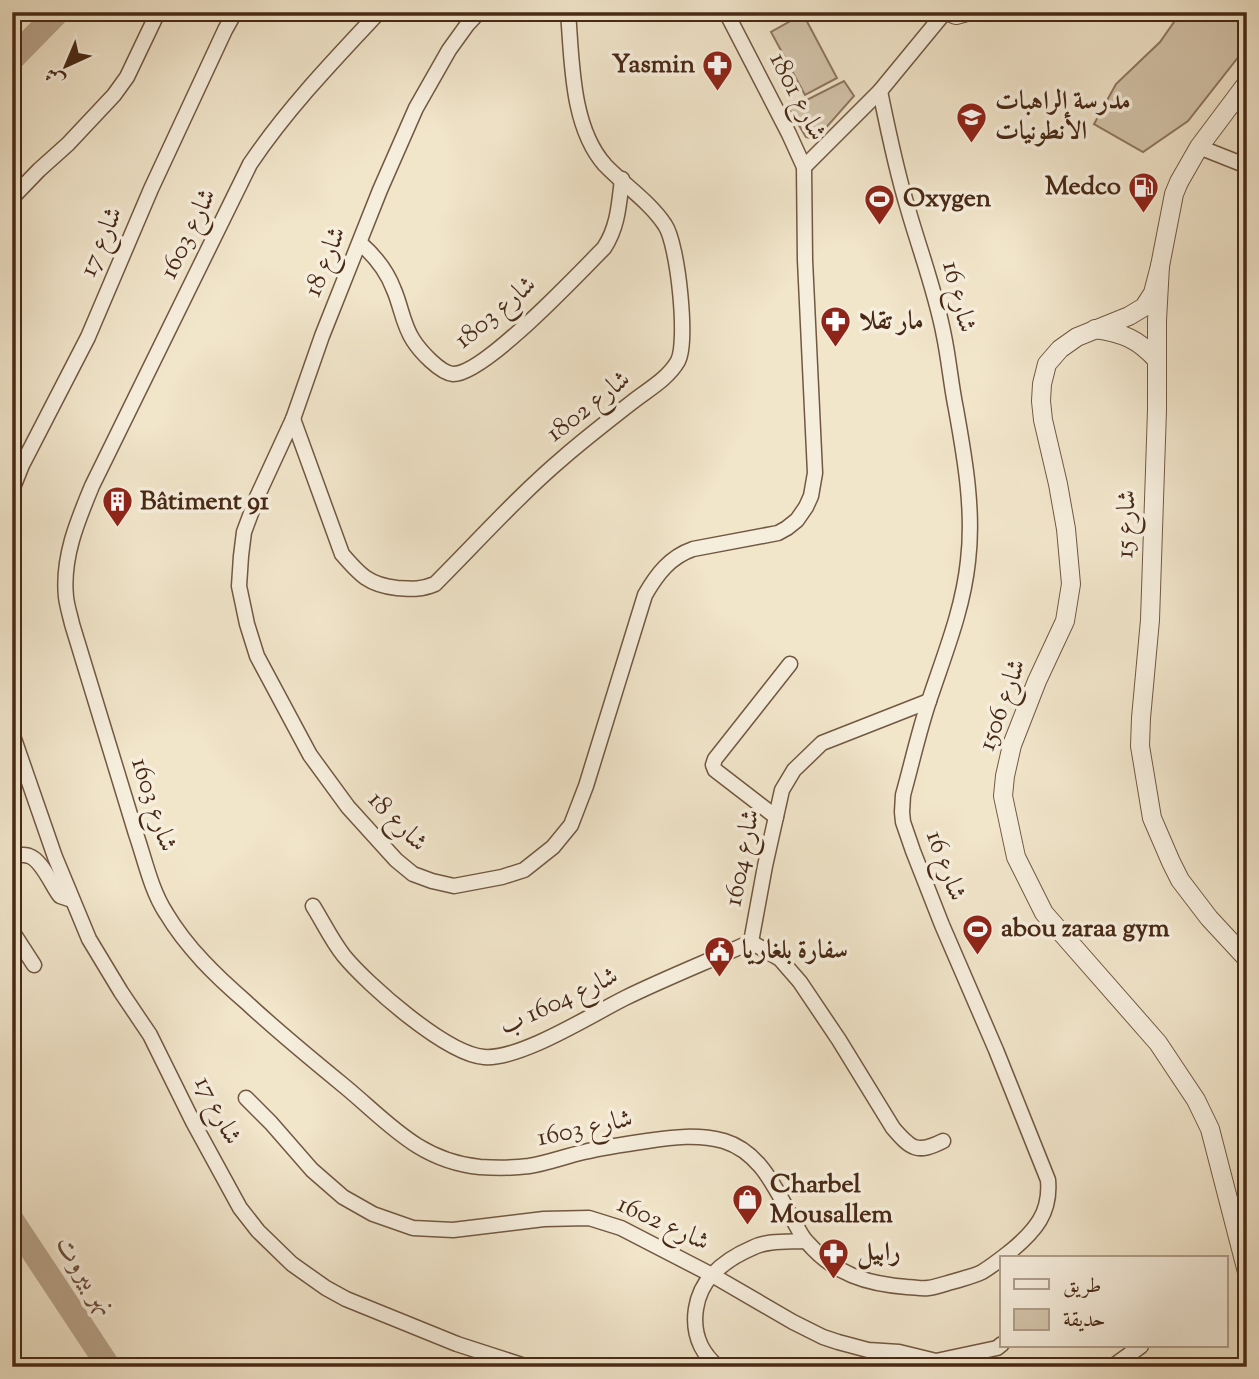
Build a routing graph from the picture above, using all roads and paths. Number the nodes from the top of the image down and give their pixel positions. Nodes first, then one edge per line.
1 (158, 12) edge
2 (235, 12) edge
3 (379, 12) edge
4 (479, 12) edge
5 (568, 12) edge
6 (726, 12) edge
7 (947, 12) edge
8 (967, 12) edge
9 (1247, 83) edge
10 (880, 91) junction
11 (1199, 147) junction
12 (1247, 166) edge
13 (804, 167) junction
14 (622, 179) junction
15 (12, 198) edge
16 (360, 243) junction
17 (1160, 266) junction
18 (1095, 329) junction
19 (1157, 360) junction
20 (293, 419) junction
21 (12, 491) edge
22 (790, 664) dead end
23 (929, 701) junction
24 (12, 733) edge
25 (776, 817) junction
26 (12, 855) edge
27 (72, 900) junction
28 (313, 906) dead end
29 (12, 931) edge
30 (751, 942) junction
31 (1247, 959) edge
32 (34, 965) dead end
33 (246, 1098) dead end
34 (943, 1141) dead end
35 (805, 1241) junction
36 (1005, 1256) edge
37 (1000, 1260) edge
38 (1247, 1272) edge
39 (712, 1275) junction
40 (1000, 1346) edge
41 (1138, 1348) edge
42 (528, 1367) edge
43 (718, 1367) edge
44 (1112, 1367) edge

1 - 15 street
2 - 21 street, شارع 17
3 - 35 street, شارع 1603
4 - 16 street, شارع 18
5 - 14 street, شارع 1802
6 - 13 street, شارع 1801
7 - 8 street
7 - 10 street
9 - 11 street, شارع 15
10 - 13 street
10 - 23 street, شارع 16
11 - 12 street
11 - 17 street, شارع 15
13 - 20 street, شارع 18
14 - 16 street, شارع 1803
14 - 20 street, شارع 1802
16 - 20 street, شارع 18
17 - 18 street, شارع 1506
17 - 19 street, شارع 15
18 - 19 street
18 - 38 street, شارع 1506
19 - 31 street, شارع 15
22 - 25 street
23 - 25 street, شارع 1604
23 - 36 street, شارع 16
24 - 27 street, شارع 17
25 - 30 street, شارع 1604
26 - 27 street
27 - 42 street, شارع 17
28 - 30 street, شارع 1604 ب
29 - 32 street
30 - 34 street, شارع 1604
33 - 39 street, شارع 1602
35 - 37 street, شارع 16
35 - 39 street
39 - 40 street, شارع 1602
39 - 43 street
41 - 44 street

